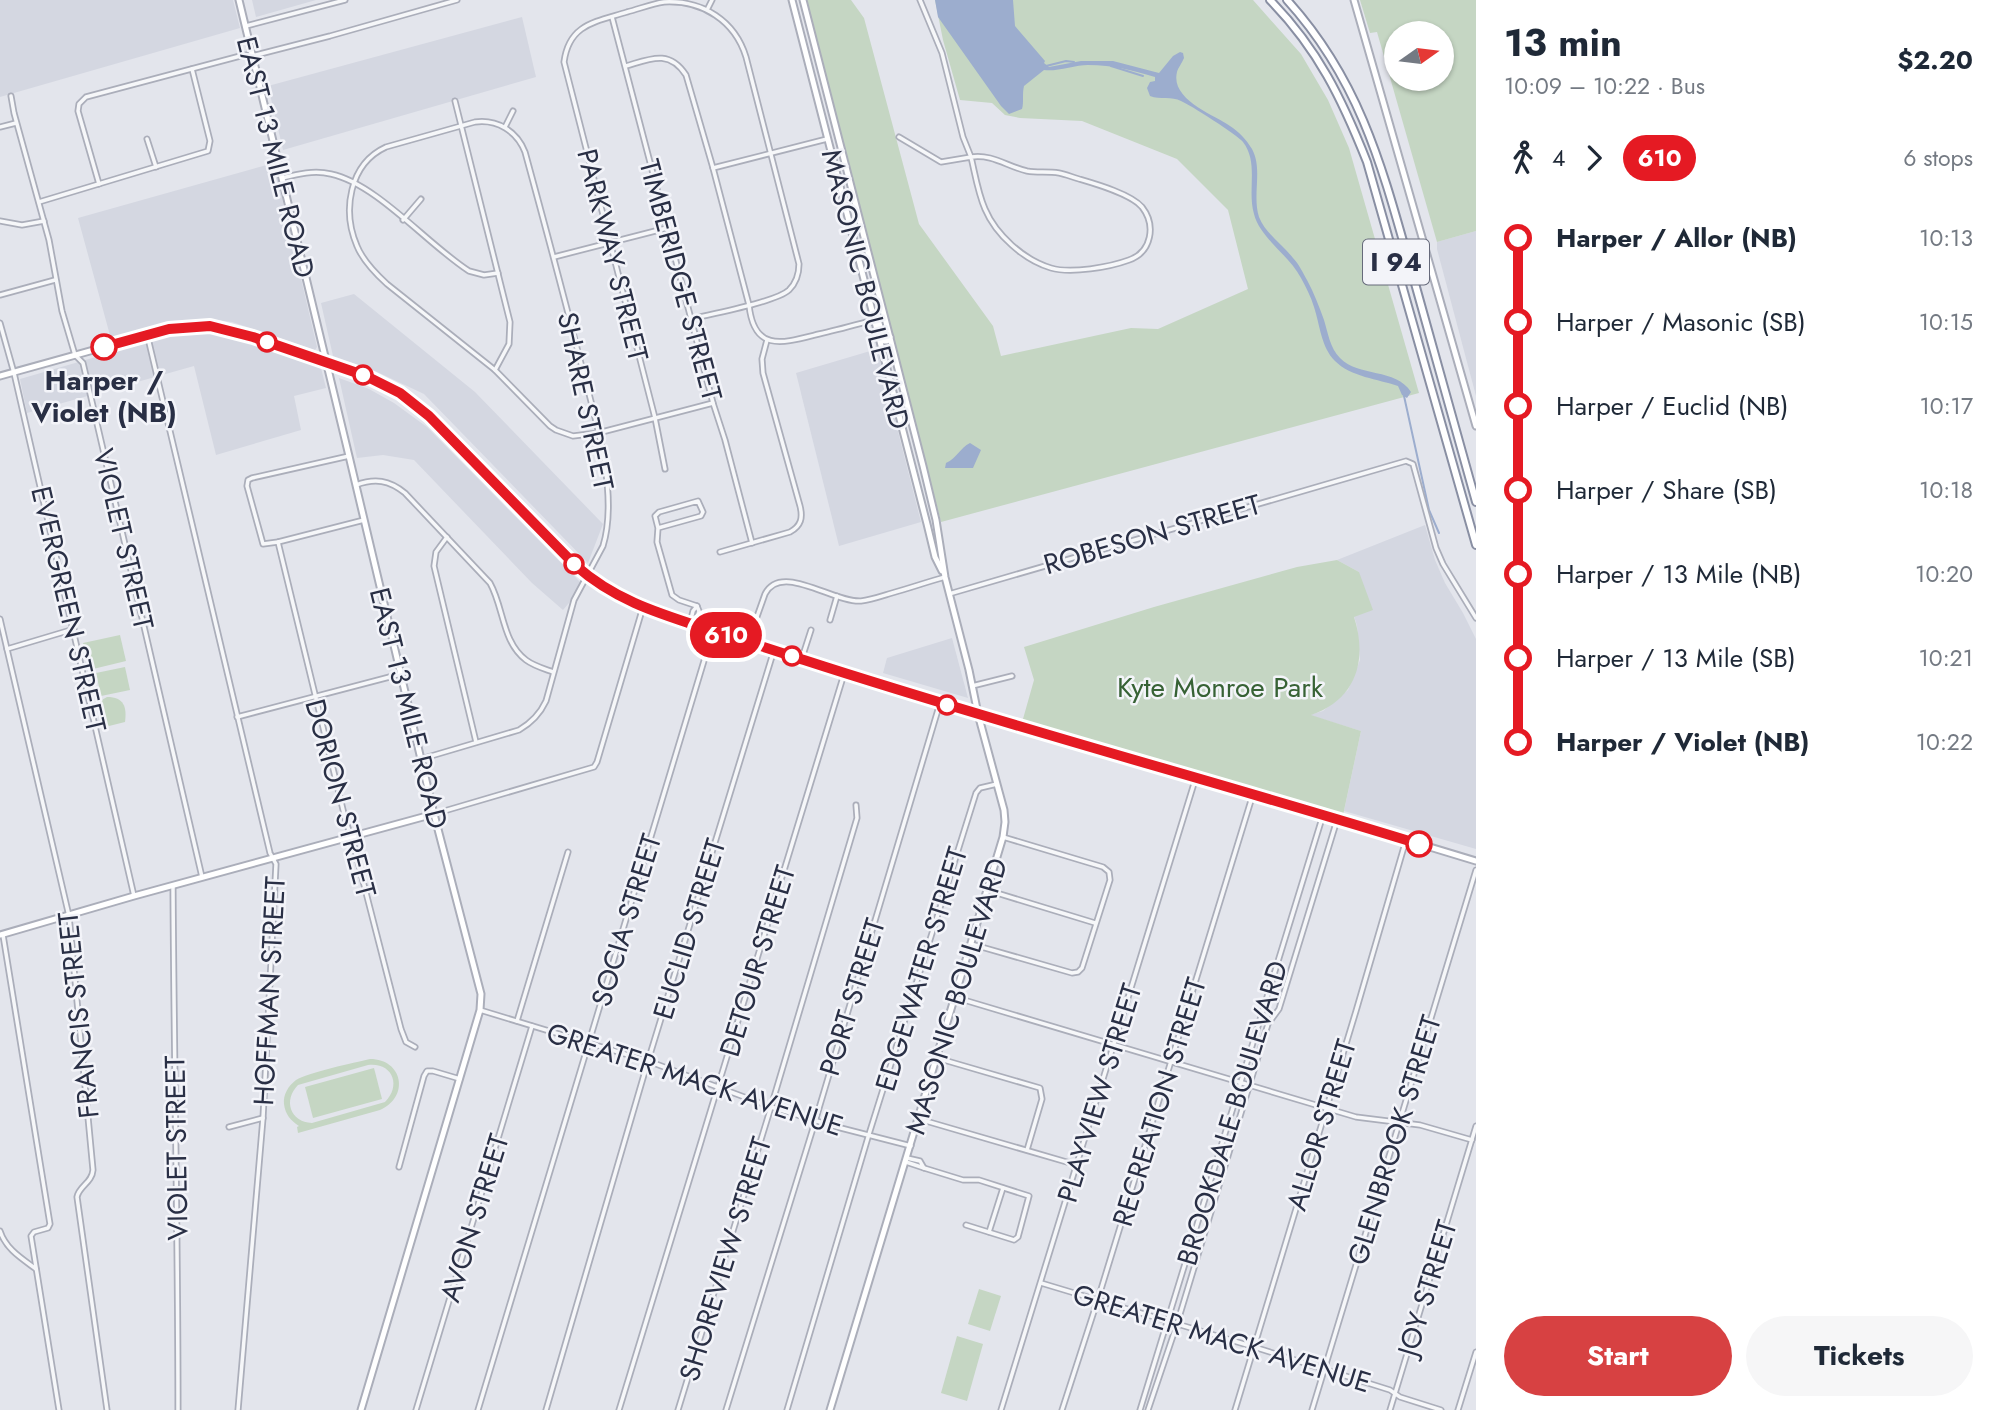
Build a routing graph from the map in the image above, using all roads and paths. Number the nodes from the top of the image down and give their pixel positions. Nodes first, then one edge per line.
1 (239, 0) edge
2 (345, 0) edge
3 (457, 0) edge
4 (712, 0) edge
5 (792, 0) edge
6 (803, 0) edge
7 (920, 0) edge
8 (1270, 0) edge
9 (1287, 0) edge
10 (1354, 0) edge
11 (708, 8) junction
12 (612, 17) junction
13 (244, 27) junction
14 (252, 55) junction
15 (626, 66) junction
16 (808, 66) junction
17 (192, 69) junction
18 (821, 69) junction
19 (11, 96) dead end
20 (455, 101) dead end
21 (513, 111) dead end
22 (16, 123) junction
23 (461, 125) junction
24 (0, 127) edge
25 (505, 127) junction
26 (836, 130) junction
27 (899, 137) dead end
28 (148, 139) dead end
29 (827, 139) junction
30 (771, 153) junction
31 (971, 157) junction
32 (156, 167) junction
33 (713, 168) junction
34 (282, 178) junction
35 (354, 182) junction
36 (99, 184) junction
37 (421, 200) dead end
38 (39, 202) junction
39 (404, 220) junction
40 (0, 221) edge
41 (44, 221) junction
42 (667, 228) junction
43 (610, 242) junction
44 (855, 244) junction
45 (554, 257) junction
46 (871, 265) junction
47 (498, 273) junction
48 (56, 280) junction
49 (0, 295) edge
50 (749, 304) junction
51 (691, 319) junction
52 (874, 321) junction
53 (0, 323) edge
54 (148, 334) junction
55 (890, 337) junction
56 (767, 340) junction
57 (75, 355) junction
58 (327, 363) junction
59 (885, 363) junction
60 (495, 370) junction
61 (15, 373) junction
62 (0, 376) edge
63 (713, 403) junction
64 (906, 403) junction
65 (655, 418) junction
66 (1476, 426) edge
67 (598, 433) junction
68 (349, 456) junction
69 (912, 468) junction
70 (665, 469) dead end
71 (925, 476) junction
72 (356, 485) junction
73 (928, 489) junction
74 (920, 500) junction
75 (1476, 502) edge
76 (364, 520) junction
77 (936, 520) junction
78 (927, 524) junction
79 (658, 528) junction
80 (447, 537) junction
81 (278, 542) junction
82 (752, 543) junction
83 (1476, 545) edge
84 (720, 552) dead end
85 (587, 575) junction
86 (945, 577) junction
87 (949, 594) junction
88 (837, 596) junction
89 (643, 607) junction
90 (1476, 618) edge
91 (0, 619) edge
92 (830, 620) dead end
93 (692, 624) junction
94 (74, 629) junction
95 (811, 630) dead end
96 (713, 631) junction
97 (748, 642) junction
98 (7, 649) junction
99 (774, 650) junction
100 (802, 659) junction
101 (553, 672) junction
102 (401, 674) junction
103 (844, 674) junction
104 (1012, 676) dead end
105 (972, 686) junction
106 (314, 696) junction
107 (940, 703) junction
108 (978, 714) junction
109 (237, 717) junction
110 (477, 743) junction
111 (421, 760) junction
112 (1196, 776) junction
113 (997, 784) junction
114 (1253, 794) junction
115 (856, 804) dead end
116 (434, 814) junction
117 (1323, 815) junction
118 (1337, 819) junction
119 (351, 837) junction
120 (1003, 837) junction
121 (1406, 839) junction
122 (568, 852) dead end
123 (274, 859) junction
124 (1476, 861) edge
125 (1476, 870) edge
126 (203, 878) junction
127 (173, 886) junction
128 (987, 890) junction
129 (134, 896) junction
130 (69, 916) junction
131 (1095, 923) junction
132 (1, 935) edge
133 (971, 944) junction
134 (954, 997) junction
135 (480, 1010) junction
136 (517, 1021) junction
137 (531, 1026) junction
138 (589, 1043) junction
139 (1114, 1044) junction
140 (415, 1047) dead end
141 (935, 1057) junction
142 (1171, 1060) junction
143 (649, 1061) junction
144 (460, 1079) junction
145 (1241, 1082) junction
146 (1251, 1084) junction
147 (718, 1088) junction
148 (771, 1107) junction
149 (1327, 1108) junction
150 (263, 1118) junction
151 (919, 1119) junction
152 (815, 1121) junction
153 (1399, 1123) junction
154 (1476, 1126) edge
155 (229, 1127) dead end
156 (869, 1134) junction
157 (1472, 1140) junction
158 (911, 1146) junction
159 (1027, 1150) junction
160 (906, 1160) junction
161 (1077, 1165) junction
162 (399, 1167) dead end
163 (1003, 1188) junction
164 (966, 1225) dead end
165 (0, 1231) edge
166 (989, 1232) junction
167 (36, 1269) junction
168 (1041, 1283) junction
169 (1098, 1299) junction
170 (1169, 1321) junction
171 (1177, 1324) junction
172 (1254, 1347) junction
173 (1476, 1352) edge
174 (1325, 1370) junction
175 (1395, 1394) junction
176 (60, 1410) edge
177 (107, 1410) edge
178 (178, 1410) edge
179 (238, 1410) edge
180 (360, 1410) edge
181 (416, 1410) edge
182 (478, 1410) edge
183 (546, 1410) edge
184 (620, 1410) edge
185 (678, 1410) edge
186 (726, 1410) edge
187 (787, 1410) edge
188 (830, 1410) edge
189 (1001, 1410) edge
190 (1062, 1410) edge
191 (1140, 1410) edge
192 (1148, 1410) edge
193 (1235, 1410) edge
194 (1312, 1410) edge
195 (1390, 1410) edge
196 (1441, 1410) edge
197 (1458, 1410) edge

1 - 13 main road, EAST 13 MILE ROAD
2 - 13 street
3 - 14 street
4 - 11 street
5 - 16 main road, MASONIC BOULEVARD
6 - 18 main road, MASONIC BOULEVARD
7 - 31 street
8 - 83 highway, I 94
9 - 75 highway, I 94
10 - 66 main road
11 - 12 street
11 - 30 street
12 - 15 street, TIMBERIDGE STREET
12 - 43 street, PARKWAY STREET
13 - 14 main road, EAST 13 MILE ROAD
14 - 17 street
14 - 34 main road, EAST 13 MILE ROAD
15 - 33 street
15 - 42 street, TIMBERIDGE STREET
16 - 18 main road
16 - 29 main road, MASONIC BOULEVARD
17 - 32 street
17 - 36 street
18 - 26 main road, MASONIC BOULEVARD
19 - 22 street, VIOLET STREET
20 - 23 street
21 - 25 street
22 - 24 street
22 - 38 street, VIOLET STREET
23 - 25 street
23 - 35 street
23 - 47 street
25 - 45 street, SHARE STREET
26 - 29 main road
26 - 46 main road, MASONIC BOULEVARD
27 - 31 street
28 - 32 street
29 - 30 street
29 - 44 main road, MASONIC BOULEVARD
30 - 33 street
30 - 50 street
31 - 31 street
32 - 36 street
33 - 50 street
34 - 35 street
34 - 58 main road, EAST 13 MILE ROAD
35 - 39 street
35 - 60 street
36 - 38 street
37 - 39 street
38 - 41 street, VIOLET STREET
39 - 47 street
40 - 41 street
41 - 48 street, VIOLET STREET
42 - 43 street
42 - 51 street, TIMBERIDGE STREET
43 - 45 street
43 - 65 street, PARKWAY STREET
44 - 46 main road
44 - 52 main road, MASONIC BOULEVARD
45 - 67 street, SHARE STREET
46 - 55 main road, MASONIC BOULEVARD
47 - 60 street
48 - 49 street
48 - 57 street, VIOLET STREET
50 - 51 street
50 - 56 street
51 - 63 street, TIMBERIDGE STREET
52 - 55 main road
52 - 56 street
52 - 59 main road, MASONIC BOULEVARD
53 - 61 street, EVERGREEN STREET
54 - 57 main road
54 - 58 main road
54 - 109 street, HOFFMAN STREET
55 - 64 main road, MASONIC BOULEVARD
56 - 82 street
57 - 61 main road
57 - 126 street, VIOLET STREET
58 - 68 main road, EAST 13 MILE ROAD
58 - 85 main road
59 - 64 main road
59 - 69 main road, MASONIC BOULEVARD
60 - 67 street
61 - 62 main road
61 - 94 street, EVERGREEN STREET
63 - 65 street
63 - 82 street, TIMBERIDGE STREET
64 - 71 main road, MASONIC BOULEVARD
65 - 67 street
65 - 70 street, PARKWAY STREET
67 - 85 street, SHARE STREET
68 - 72 main road, EAST 13 MILE ROAD
68 - 81 street
69 - 71 main road
69 - 74 main road, MASONIC BOULEVARD
71 - 73 main road, MASONIC BOULEVARD
72 - 76 main road, EAST 13 MILE ROAD
72 - 80 street
73 - 74 main road
73 - 77 main road, MASONIC BOULEVARD
74 - 78 main road, MASONIC BOULEVARD
76 - 81 street
76 - 102 main road, EAST 13 MILE ROAD
77 - 78 main road
77 - 86 main road, MASONIC BOULEVARD
78 - 86 main road, MASONIC BOULEVARD
79 - 79 street
79 - 93 street
80 - 101 street
80 - 110 street
81 - 106 street, DORION STREET
82 - 84 street
85 - 89 main road
85 - 101 street, SHARE STREET
86 - 87 main road, MASONIC BOULEVARD
86 - 88 street
87 - 90 street, ROBESON STREET
87 - 105 main road, MASONIC BOULEVARD
88 - 92 street
88 - 97 street
89 - 93 main road
89 - 116 street
91 - 98 street, FRANCIS STREET
93 - 96 main road
94 - 98 street
94 - 129 street, EVERGREEN STREET
95 - 100 street
96 - 97 main road
96 - 138 street, SOCIA STREET
97 - 99 main road
98 - 130 street, FRANCIS STREET
99 - 100 main road
99 - 143 street, EUCLID STREET
100 - 103 main road
101 - 110 street, SHARE STREET
102 - 106 street
102 - 111 main road, EAST 13 MILE ROAD
103 - 107 main road
103 - 147 street, DETOUR STREET
104 - 105 street
105 - 108 main road, MASONIC BOULEVARD
106 - 109 street
106 - 119 street, DORION STREET
107 - 108 main road
107 - 152 street, PORT STREET
108 - 112 main road
108 - 113 main road, MASONIC BOULEVARD
109 - 123 street, HOFFMAN STREET
110 - 111 street, SHARE STREET
111 - 116 main road, EAST 13 MILE ROAD
112 - 114 main road
112 - 139 street, PLAYVIEW STREET
113 - 120 main road, MASONIC BOULEVARD
113 - 156 street, EDGEWATER STREET
114 - 117 main road
114 - 142 street, RECREATION STREET
115 - 148 street, SHOREVIEW STREET
116 - 119 main road
116 - 135 main road, EAST 13 MILE ROAD
117 - 118 main road
117 - 145 street, BROOKDALE BOULEVARD
118 - 121 main road
118 - 146 street, BROOKDALE BOULEVARD
119 - 123 main road
119 - 140 street, DORION STREET
120 - 128 main road, MASONIC BOULEVARD
120 - 131 street
121 - 124 main road
121 - 149 street, ALLOR STREET
122 - 136 street
123 - 126 main road
123 - 150 street, HOFFMAN STREET
125 - 153 street, GLENBROOK STREET
126 - 127 main road
127 - 129 main road
127 - 178 street, VIOLET STREET
128 - 131 street
128 - 133 main road, MASONIC BOULEVARD
129 - 130 main road
130 - 132 main road
130 - 177 street, FRANCIS STREET
131 - 133 street
132 - 167 street
133 - 134 main road, MASONIC BOULEVARD
134 - 139 street
134 - 141 main road, MASONIC BOULEVARD
135 - 136 street, GREATER MACK AVENUE
135 - 144 main road, EAST 13 MILE ROAD
136 - 137 street, GREATER MACK AVENUE
137 - 138 street, GREATER MACK AVENUE
137 - 181 street, AVON STREET
138 - 143 street, GREATER MACK AVENUE
138 - 182 street, SOCIA STREET
139 - 142 street
139 - 161 street, PLAYVIEW STREET
141 - 151 main road, MASONIC BOULEVARD
141 - 159 street
142 - 145 street
142 - 169 street, RECREATION STREET
143 - 147 street, GREATER MACK AVENUE
143 - 183 street, EUCLID STREET
144 - 162 street
144 - 180 main road, EAST 13 MILE ROAD
145 - 146 street
145 - 170 street, BROOKDALE BOULEVARD
146 - 149 street
146 - 171 street, BROOKDALE BOULEVARD
147 - 148 street, GREATER MACK AVENUE
147 - 184 street, DETOUR STREET
148 - 152 street, GREATER MACK AVENUE
148 - 185 street, SHOREVIEW STREET
149 - 153 street
149 - 172 street, ALLOR STREET
150 - 155 street
150 - 179 street, HOFFMAN STREET
151 - 158 main road, MASONIC BOULEVARD
151 - 159 street
152 - 156 street, GREATER MACK AVENUE
152 - 186 street, PORT STREET
153 - 157 street
153 - 174 street, GLENBROOK STREET
154 - 157 street, JOY STREET
156 - 158 street, GREATER MACK AVENUE
156 - 187 street, EDGEWATER STREET
157 - 175 street, JOY STREET
158 - 160 main road, MASONIC BOULEVARD
159 - 161 street
160 - 163 street
160 - 188 main road, MASONIC BOULEVARD
161 - 168 street, PLAYVIEW STREET
163 - 166 street
163 - 166 street
164 - 166 street
165 - 167 street
167 - 176 street
168 - 169 street, GREATER MACK AVENUE
168 - 189 street, PLAYVIEW STREET
169 - 170 street, GREATER MACK AVENUE
169 - 190 street, RECREATION STREET
170 - 171 street, GREATER MACK AVENUE
170 - 191 street, BROOKDALE BOULEVARD
171 - 172 street, GREATER MACK AVENUE
171 - 192 street, BROOKDALE BOULEVARD
172 - 174 street, GREATER MACK AVENUE
172 - 193 street, ALLOR STREET
173 - 197 street
174 - 175 street, GREATER MACK AVENUE
174 - 194 street, GLENBROOK STREET
175 - 195 street, JOY STREET
175 - 196 street, GREATER MACK AVENUE

